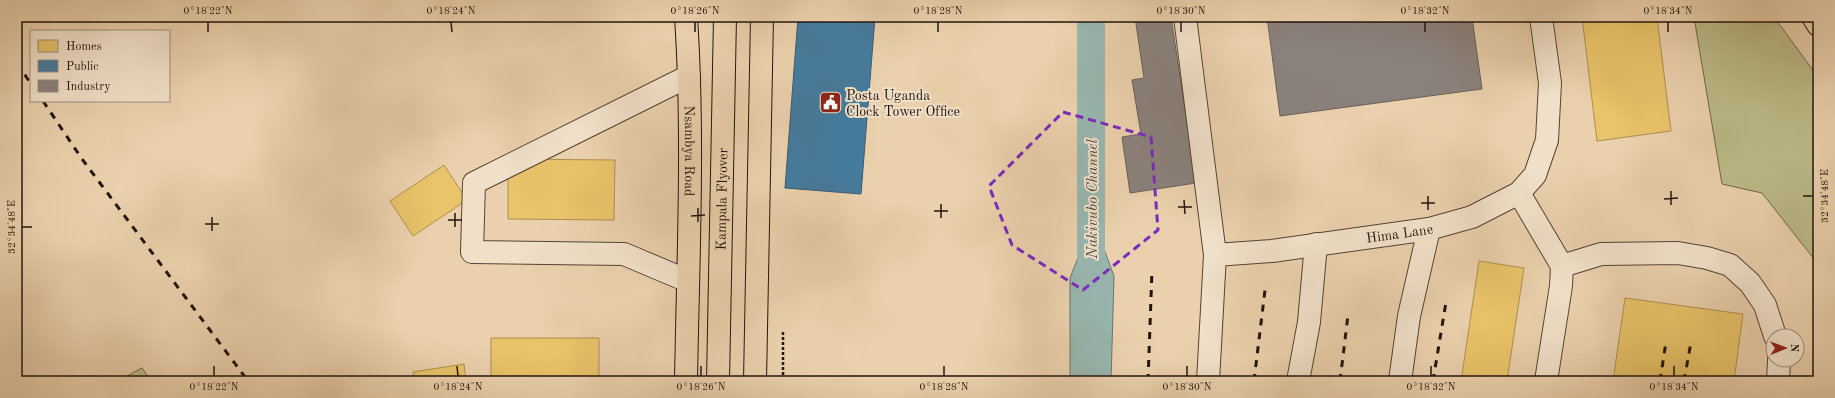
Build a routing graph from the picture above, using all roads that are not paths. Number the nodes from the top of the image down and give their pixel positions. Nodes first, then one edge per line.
1 (686, 17) edge
2 (724, 17) edge
3 (762, 17) edge
4 (1185, 17) edge
5 (1541, 17) edge
6 (1813, 17) edge
7 (1818, 25) edge
8 (690, 76) junction
9 (1519, 193) junction
10 (1429, 229) junction
11 (1316, 244) junction
12 (1215, 255) junction
13 (1562, 266) junction
14 (688, 281) junction
15 (1773, 328) edge
16 (1779, 368) edge
17 (686, 381) edge
18 (718, 381) edge
19 (755, 381) edge
20 (1208, 381) edge
21 (1298, 381) edge
22 (1400, 381) edge
23 (1546, 381) edge
24 (1778, 381) edge

1 - 8 main road, Nsambya Road
2 - 18 main road, Kampala Flyover
3 - 19 main road
4 - 12 lane
5 - 9 lane, Hima Lane
6 - 7 main road
8 - 14 main road, Nsambya Road
8 - 14 lane
9 - 10 lane, Hima Lane
9 - 13 lane
10 - 11 lane, Hima Lane
10 - 22 lane
11 - 12 lane, Hima Lane
11 - 21 lane
12 - 20 lane
13 - 15 lane
13 - 23 lane
14 - 17 main road, Nsambya Road
16 - 24 lane

